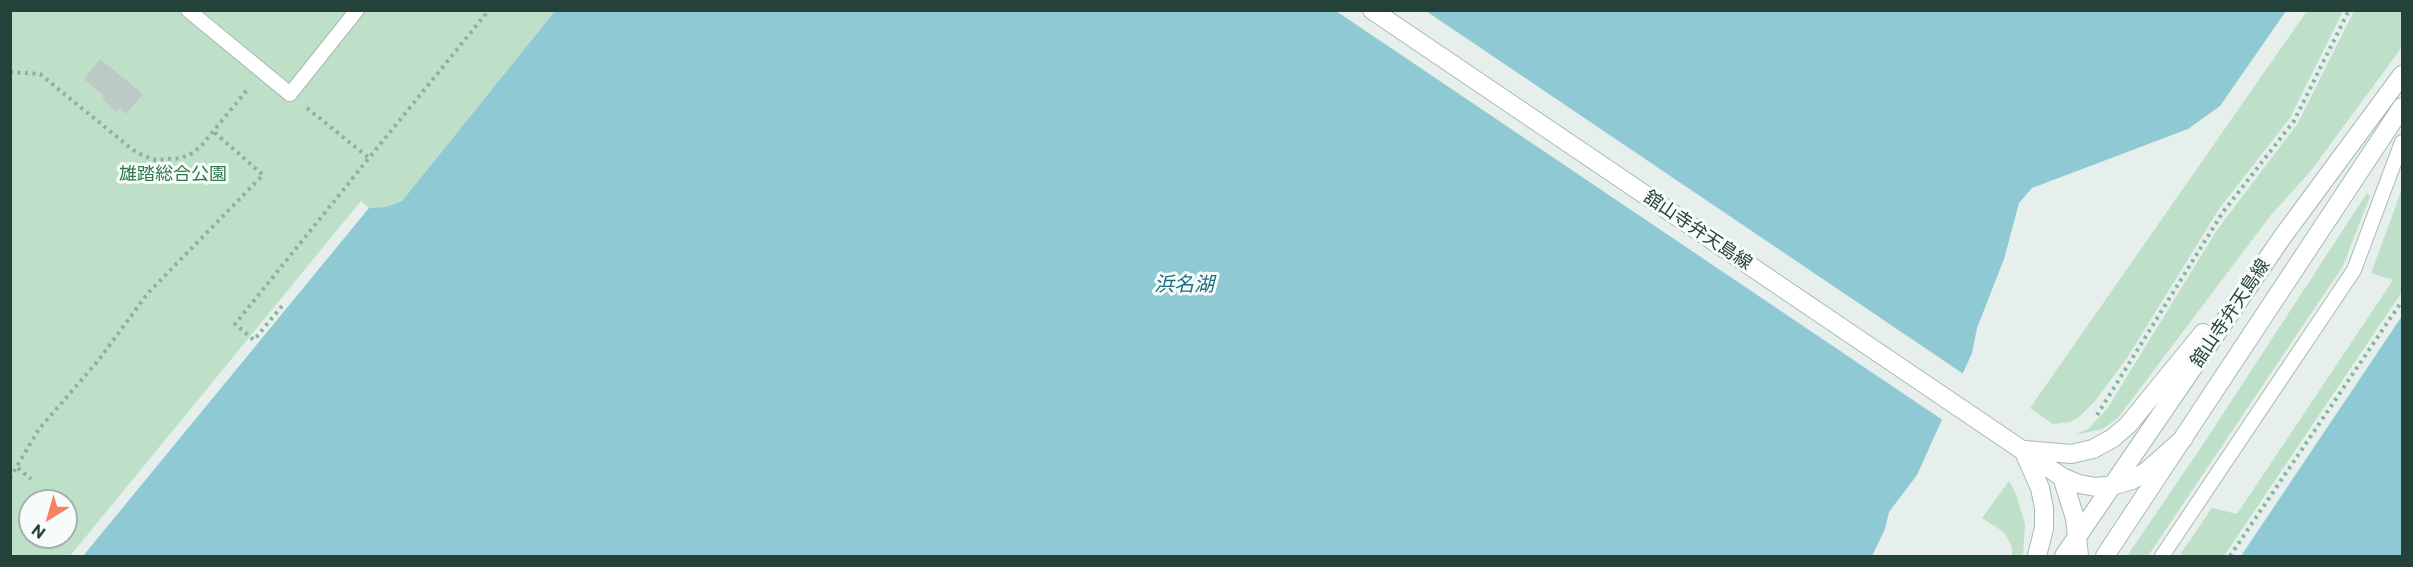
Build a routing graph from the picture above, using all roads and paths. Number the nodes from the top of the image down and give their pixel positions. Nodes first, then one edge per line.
1 (188, 10) edge
2 (357, 10) edge
3 (489, 10) edge
4 (1372, 10) edge
5 (2349, 10) edge
6 (263, 71) junction
7 (10, 72) edge
8 (2403, 75) edge
9 (290, 94) junction
10 (2403, 107) edge
11 (214, 132) junction
12 (2403, 142) edge
13 (369, 158) junction
14 (2283, 236) junction
15 (2403, 301) edge
16 (282, 306) dead end
17 (2090, 421) dead end
18 (2184, 438) junction
19 (2023, 450) junction
20 (18, 468) junction
21 (12, 474) edge
22 (2062, 477) junction
23 (31, 479) dead end
24 (2111, 486) junction
25 (2078, 536) junction
26 (2037, 556) edge
27 (2064, 556) edge
28 (2079, 556) edge
29 (2105, 556) edge
30 (2162, 556) edge
31 (2230, 556) edge

1 - 6 lane
2 - 9 lane
3 - 13 path
4 - 19 main road, 舘山寺弁天島線
5 - 17 path
6 - 9 lane
6 - 11 path
7 - 11 path
8 - 14 main road, 舘山寺弁天島線
9 - 13 path
10 - 18 main road, 舘山寺弁天島線
11 - 20 path
12 - 30 lane
13 - 16 path
14 - 19 main road
14 - 24 main road, 舘山寺弁天島線
15 - 31 path
18 - 24 main road
18 - 29 main road, 舘山寺弁天島線
19 - 22 main road, 舘山寺弁天島線
19 - 26 main road
20 - 21 path
20 - 23 path
22 - 24 main road, 舘山寺弁天島線
22 - 25 main road
24 - 25 main road, 舘山寺弁天島線
25 - 27 main road, 舘山寺弁天島線
25 - 28 main road

